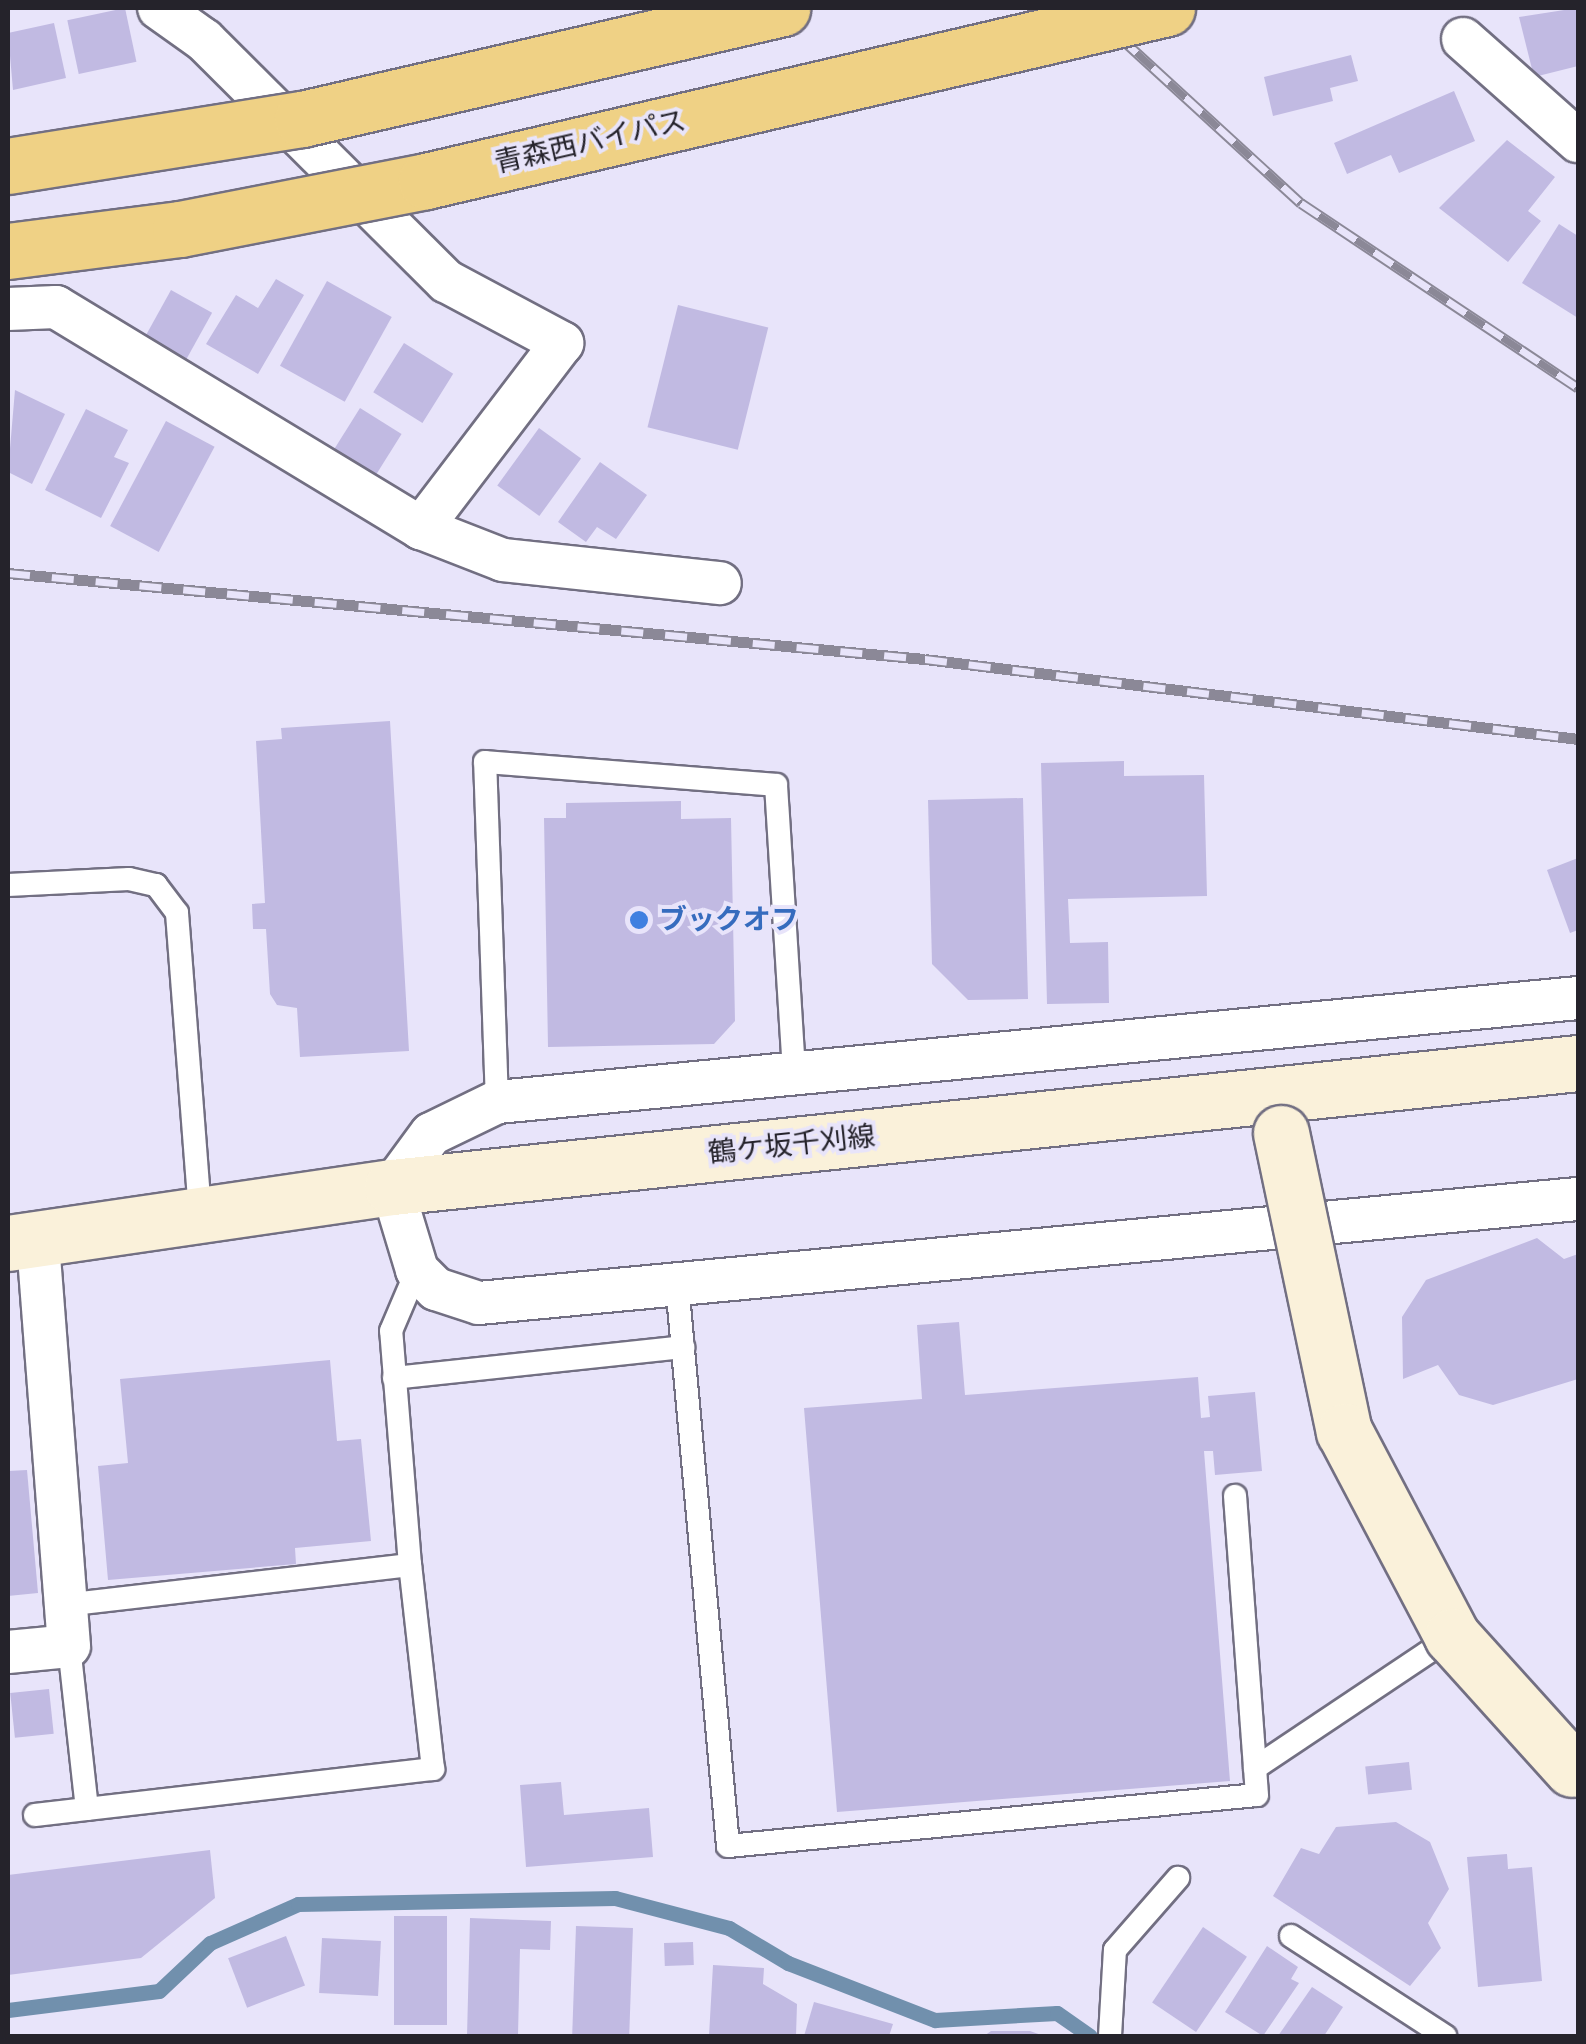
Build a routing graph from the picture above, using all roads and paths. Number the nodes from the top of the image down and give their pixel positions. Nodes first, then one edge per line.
1 (159, 8) edge
2 (782, 8) edge
3 (1167, 8) edge
4 (1462, 39) dead end
5 (1578, 141) edge
6 (8, 166) edge
7 (8, 251) edge
8 (8, 310) edge
9 (421, 528) junction
10 (720, 583) dead end
11 (8, 885) edge
12 (1578, 998) edge
13 (1578, 1063) edge
14 (794, 1072) junction
15 (497, 1102) junction
16 (1279, 1113) junction
17 (392, 1187) junction
18 (1578, 1199) edge
19 (200, 1215) junction
20 (23, 1241) edge
21 (417, 1270) junction
22 (678, 1284) junction
23 (683, 1347) junction
24 (394, 1378) junction
25 (1235, 1496) dead end
26 (410, 1566) junction
27 (66, 1625) junction
28 (1452, 1636) junction
29 (8, 1652) edge
30 (1256, 1768) junction
31 (1576, 1772) edge
32 (88, 1809) junction
33 (35, 1815) dead end
34 (1178, 1878) dead end
35 (1290, 1936) dead end
36 (1111, 2032) edge
37 (1445, 2036) edge

1 - 9 street
2 - 6 highway, bridge
3 - 7 highway, 青森西バイパス, bridge
4 - 5 street
8 - 9 street
9 - 10 street
11 - 19 lane
12 - 14 street
13 - 16 main road, 鶴ケ坂千刈線
14 - 15 street
14 - 15 lane
15 - 17 street
16 - 17 main road, 鶴ケ坂千刈線
16 - 28 main road, bridge
17 - 19 main road, 鶴ケ坂千刈線
17 - 21 street
18 - 22 street
19 - 20 main road, 鶴ケ坂千刈線
20 - 27 street
21 - 22 street
21 - 24 lane
22 - 23 lane
23 - 24 lane
23 - 30 lane
24 - 26 lane
25 - 30 lane
26 - 27 lane
26 - 32 lane
27 - 29 street
27 - 32 lane
28 - 30 lane
28 - 31 main road, bridge
32 - 33 lane
34 - 36 lane
35 - 37 lane

